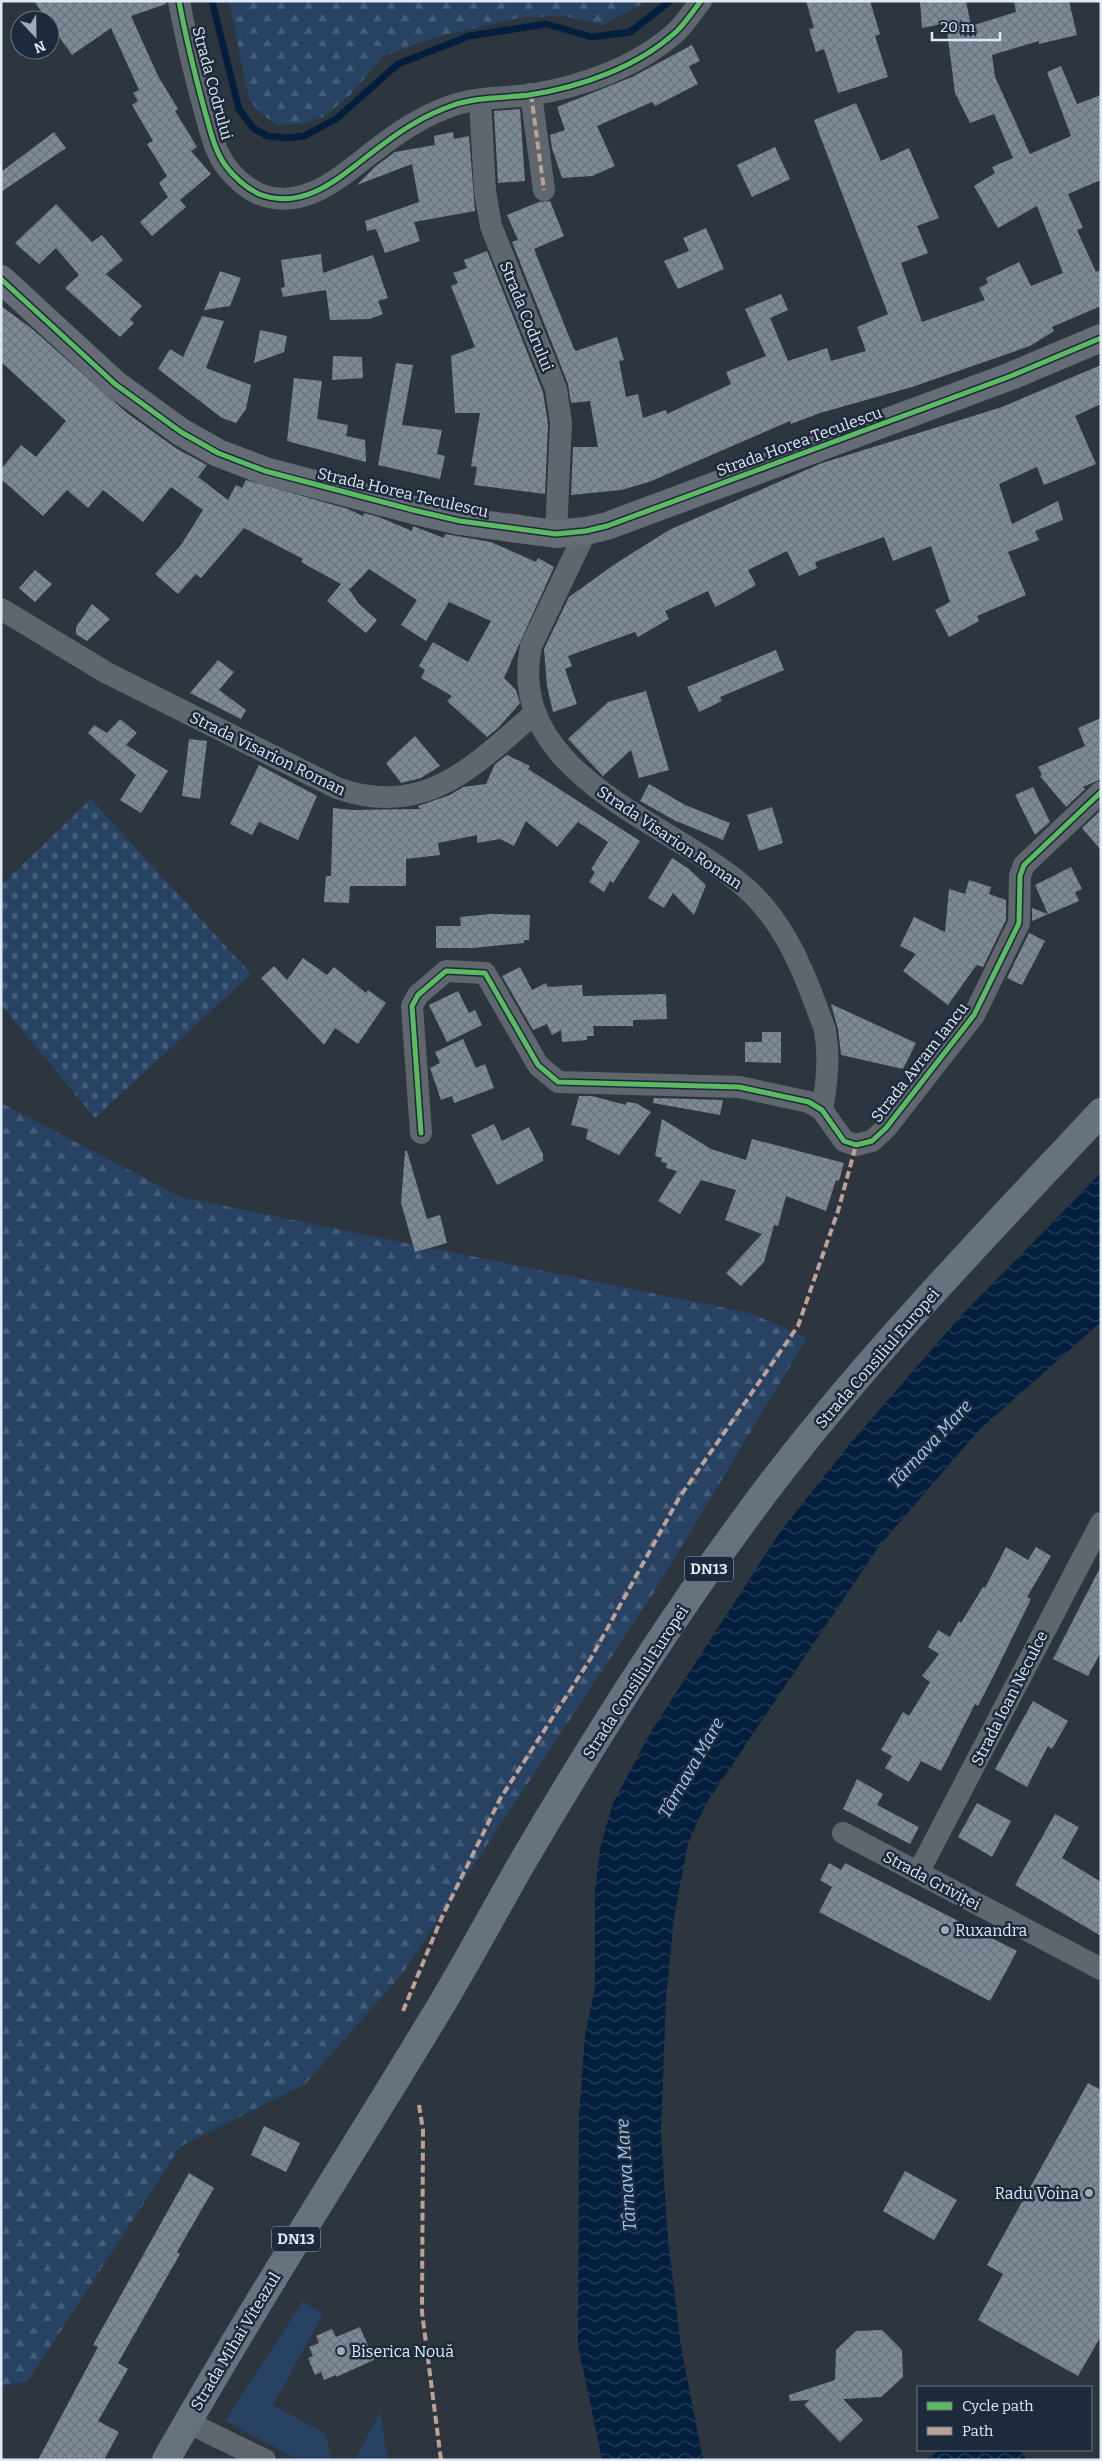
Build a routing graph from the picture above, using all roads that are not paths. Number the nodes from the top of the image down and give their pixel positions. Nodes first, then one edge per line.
1 (179, 1) edge
2 (701, 1) edge
3 (531, 94) junction
4 (480, 100) junction
5 (544, 190) dead end
6 (1, 279) edge
7 (1101, 338) edge
8 (586, 531) junction
9 (556, 534) junction
10 (1, 609) edge
11 (535, 713) junction
12 (1101, 792) edge
13 (822, 1110) junction
14 (1101, 1112) edge
15 (421, 1133) dead end
16 (1098, 1536) edge
17 (843, 1833) dead end
18 (918, 1873) junction
19 (1101, 1969) edge
20 (393, 2082) joint
21 (187, 2422) junction
22 (166, 2460) edge
23 (265, 2460) edge

1 - 4 street, Strada Codrului
2 - 3 street, Strada Codrului
3 - 4 street, Strada Codrului
3 - 5 street
4 - 9 street, Strada Codrului
6 - 9 street, Strada Horea Teculescu
7 - 8 street, Strada Horea Teculescu
8 - 9 street, Strada Horea Teculescu
8 - 11 street, Strada Visarion Roman
10 - 11 street, Strada Visarion Roman
11 - 13 street, Strada Visarion Roman
12 - 13 street, Strada Avram Iancu
13 - 15 street
14 - 20 highway, Strada Consiliul Europei / DN13
16 - 18 street, Strada Ioan Neculce
17 - 18 street, Strada Griviței
18 - 19 street, Strada Griviței
20 - 21 highway, Strada Mihai Viteazul / DN13
21 - 22 highway, Strada Mihai Viteazul / DN13
21 - 23 street, Strada Mihai Viteazul

